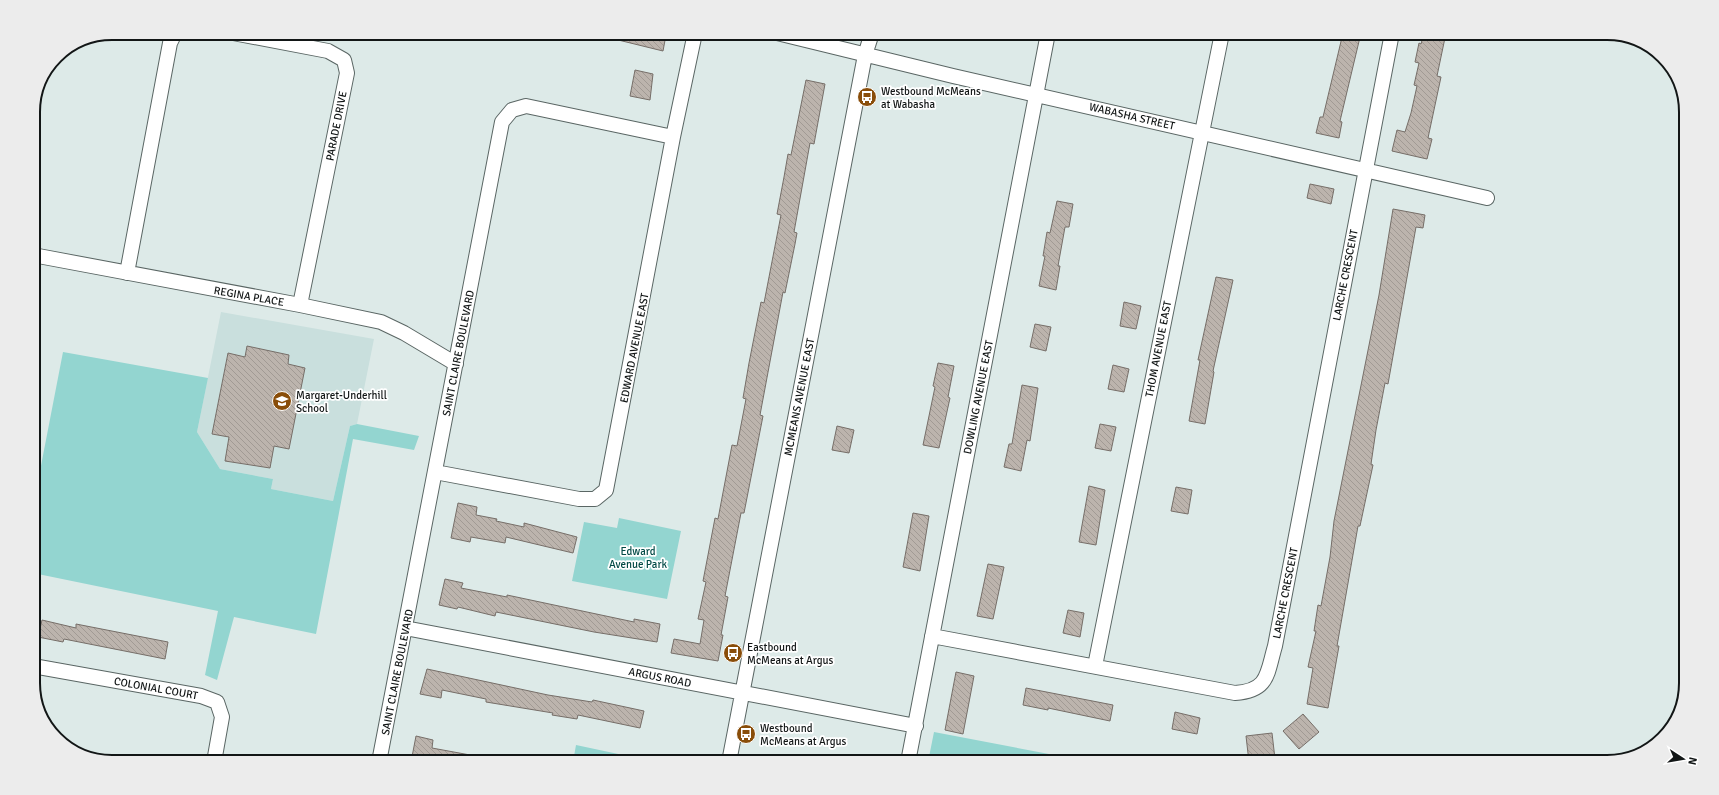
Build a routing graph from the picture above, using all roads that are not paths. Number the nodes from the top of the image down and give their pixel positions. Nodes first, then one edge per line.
1 (172, 40) edge
2 (272, 40) edge
3 (694, 40) edge
4 (805, 40) edge
5 (870, 40) edge
6 (1047, 40) edge
7 (1221, 40) edge
8 (1391, 40) edge
9 (865, 55) junction
10 (1035, 94) junction
11 (1202, 132) junction
12 (673, 137) junction
13 (1365, 169) junction
14 (1487, 198) dead end
15 (40, 256) edge
16 (128, 273) junction
17 (300, 304) junction
18 (456, 364) junction
19 (435, 472) junction
20 (405, 628) junction
21 (932, 636) junction
22 (1095, 666) junction
23 (40, 667) edge
24 (742, 692) junction
25 (916, 726) junction
26 (215, 755) edge
27 (380, 755) edge
28 (730, 755) edge
29 (910, 755) edge

1 - 16 street
2 - 17 street, PARADE DRIVE
3 - 12 street, EDWARD AVENUE EAST
4 - 9 street, WABASHA STREET
5 - 9 street, MCMEANS AVENUE EAST
6 - 10 street, DOWLING AVENUE EAST
7 - 11 street, THOM AVENUE EAST
8 - 13 street, LARCHE CRESCENT
9 - 10 street, WABASHA STREET
9 - 24 street, MCMEANS AVENUE EAST
10 - 11 street, WABASHA STREET
10 - 21 street, DOWLING AVENUE EAST
11 - 13 street, WABASHA STREET
11 - 22 street, THOM AVENUE EAST
12 - 18 street, SAINT CLAIRE BOULEVARD
12 - 19 street, EDWARD AVENUE EAST
13 - 14 street, WABASHA STREET
13 - 22 street, LARCHE CRESCENT
15 - 16 street, REGINA PLACE
16 - 17 street, REGINA PLACE
17 - 18 street, REGINA PLACE
18 - 19 street, SAINT CLAIRE BOULEVARD
19 - 20 street, SAINT CLAIRE BOULEVARD
20 - 24 street, ARGUS ROAD
20 - 27 street, SAINT CLAIRE BOULEVARD
21 - 22 street, LARCHE CRESCENT
21 - 25 street, DOWLING AVENUE EAST
23 - 26 street, COLONIAL COURT
24 - 25 street, ARGUS ROAD
24 - 28 street, MCMEANS AVENUE EAST
25 - 29 street, DOWLING AVENUE EAST

